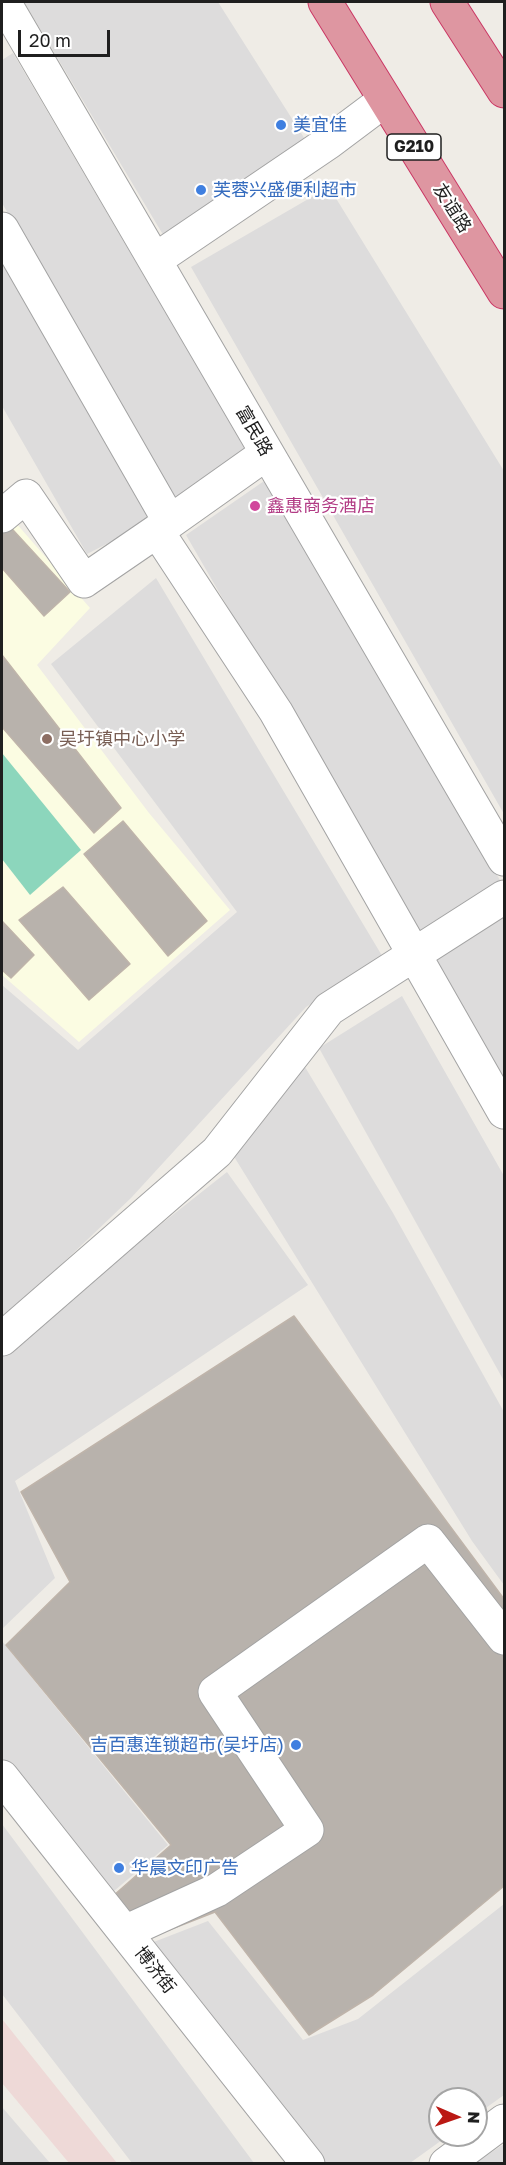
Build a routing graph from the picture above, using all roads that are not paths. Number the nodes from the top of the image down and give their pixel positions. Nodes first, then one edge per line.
1 (325, 2) edge
2 (447, 2) edge
3 (8, 20) edge
4 (504, 91) edge
5 (385, 100) junction
6 (2, 229) edge
7 (155, 260) junction
8 (504, 291) edge
9 (267, 453) junction
10 (2, 516) edge
11 (164, 527) junction
12 (504, 860) edge
13 (504, 897) edge
14 (414, 953) junction
15 (504, 1112) edge
16 (2, 1339) edge
17 (504, 1638) edge
18 (2, 1777) edge
19 (125, 1932) junction
20 (504, 2121) edge
21 (309, 2163) edge
22 (446, 2163) edge

1 - 5 highway, 友谊路 / G210
2 - 4 highway
3 - 7 street, 富民路
5 - 7 street
5 - 8 highway, 友谊路 / G210
6 - 11 street
7 - 9 street, 富民路
9 - 11 street
9 - 12 street, 富民路
10 - 11 street
11 - 14 street
13 - 14 street
14 - 15 street
14 - 16 street
17 - 19 street
18 - 19 street, 博济街
19 - 21 street, 博济街
20 - 22 street

